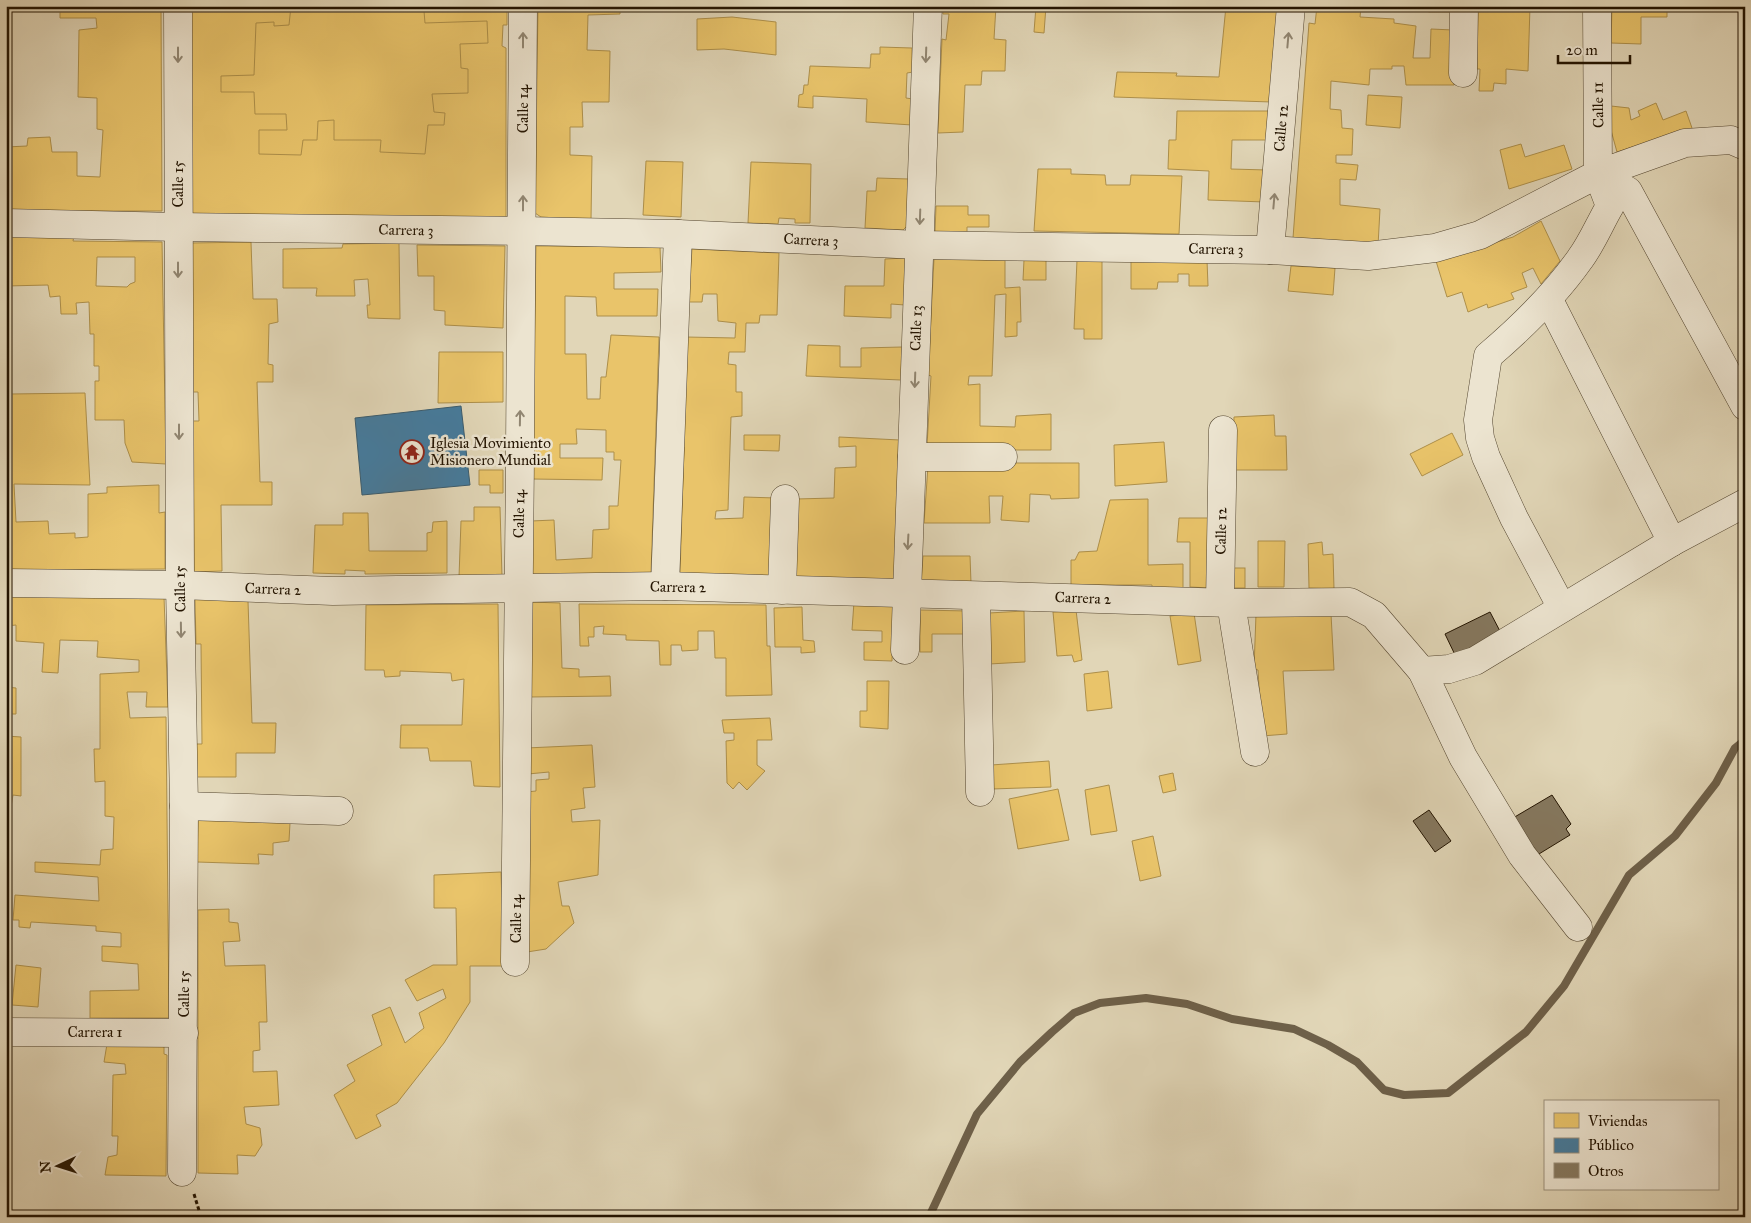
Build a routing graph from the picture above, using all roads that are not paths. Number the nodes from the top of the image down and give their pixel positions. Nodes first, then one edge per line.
1 (178, 6) edge
2 (523, 6) edge
3 (928, 6) edge
4 (1291, 6) edge
5 (1464, 6) edge
6 (1596, 6) edge
7 (1463, 73) dead end
8 (1745, 146) edge
9 (1598, 174) junction
10 (6, 223) edge
11 (178, 227) junction
12 (523, 231) junction
13 (678, 234) junction
14 (919, 245) junction
15 (1270, 250) junction
16 (1549, 300) junction
17 (1745, 406) edge
18 (1223, 430) dead end
19 (912, 457) junction
20 (1004, 457) dead end
21 (785, 498) dead end
22 (1745, 503) edge
23 (1672, 542) junction
24 (6, 582) edge
25 (180, 585) junction
26 (665, 586) junction
27 (518, 589) junction
28 (782, 590) junction
29 (906, 594) junction
30 (976, 596) junction
31 (1225, 602) junction
32 (1562, 608) junction
33 (905, 650) dead end
34 (1422, 671) junction
35 (1255, 752) dead end
36 (980, 792) dead end
37 (184, 806) junction
38 (339, 811) dead end
39 (1578, 927) dead end
40 (515, 962) dead end
41 (6, 1032) edge
42 (184, 1033) junction
43 (182, 1172) dead end

1 -> 11 street, Calle 15
12 -> 2 street, Calle 14
3 -> 14 street, Calle 13
15 -> 4 street, Calle 12
5 - 7 street
6 - 9 street, Calle 11
8 - 9 street, Carrera 3
9 - 15 street, Carrera 3
9 - 16 street, Calle 11
9 - 17 street
10 - 11 street, Carrera 3
11 - 12 street, Carrera 3
11 -> 25 street, Calle 15
12 - 13 street, Carrera 3
27 -> 12 street, Calle 14
13 - 14 street, Carrera 3
13 - 26 street
14 - 15 street, Carrera 3
14 -> 19 street, Calle 13
16 - 23 street
16 - 32 street, Calle 11
18 - 31 street, Calle 12
19 - 20 street
19 -> 29 street, Calle 13
21 - 28 street
22 - 23 street
23 - 32 street
24 - 25 street, Carrera 2
25 - 27 street, Carrera 2
25 -> 37 street, Calle 15
26 - 27 street, Carrera 2
26 - 28 street, Carrera 2
27 - 40 street, Calle 14
28 - 29 street, Carrera 2
29 - 30 street, Carrera 2
29 - 33 street, Calle 13
30 - 31 street, Carrera 2
30 - 36 street
31 - 34 street, Carrera 2
31 - 35 street, Calle 12
32 - 34 street
34 - 39 street
37 - 38 street
37 - 42 street, Calle 15
41 - 42 street, Carrera 1
42 - 43 street, Calle 15

